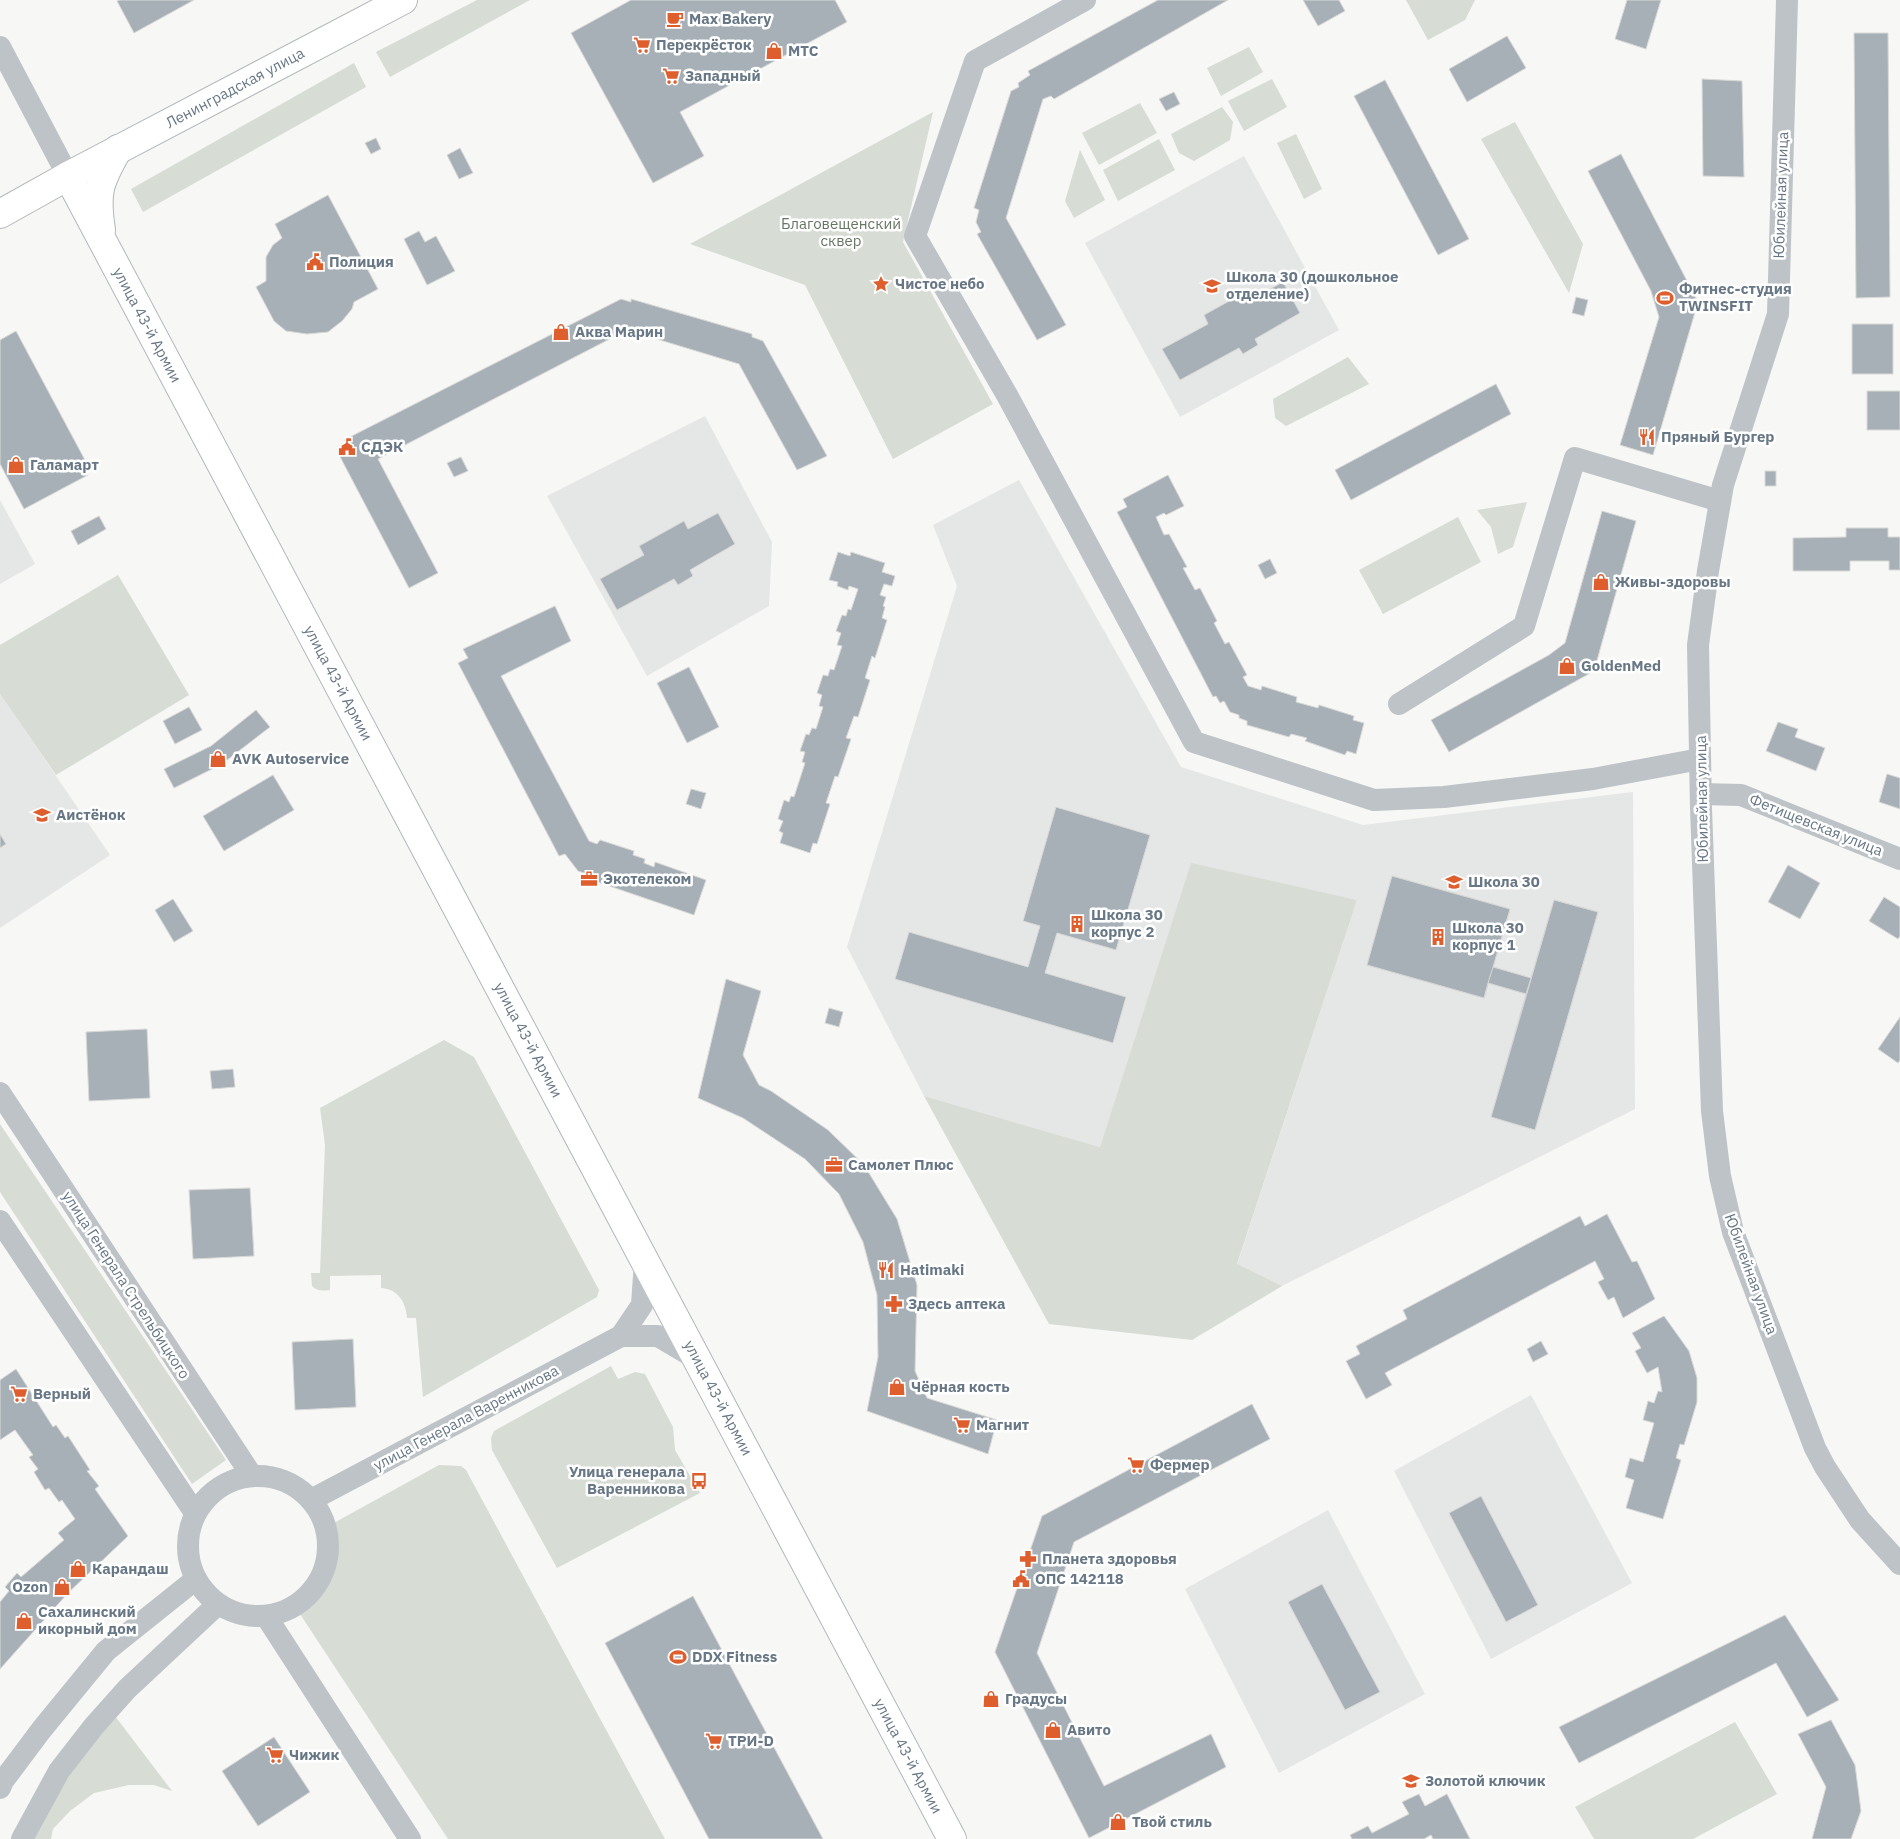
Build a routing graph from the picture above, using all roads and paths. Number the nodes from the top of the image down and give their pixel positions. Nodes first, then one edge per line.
1 (403, 0) edge
2 (1085, 0) edge
3 (1787, 0) edge
4 (0, 47) edge
5 (118, 149) junction
6 (68, 176) junction
7 (0, 214) edge
8 (103, 242) junction
9 (1720, 501) junction
10 (1399, 704) dead end
11 (1700, 759) junction
12 (1701, 794) junction
13 (1900, 859) edge
14 (0, 1093) edge
15 (0, 1221) edge
16 (645, 1261) junction
17 (621, 1336) junction
18 (697, 1359) junction
19 (252, 1476) junction
20 (311, 1500) junction
21 (195, 1513) junction
22 (1900, 1564) edge
23 (196, 1579) junction
24 (218, 1604) junction
25 (266, 1616) junction
26 (0, 1788) edge
27 (22, 1839) edge
28 (410, 1839) edge
29 (952, 1839) edge

1 - 5 main road, Ленинградская улица
2 - 11 street
3 - 9 street, Юбилейная улица
4 - 6 street, улица 43-й Армии
5 - 6 main road, Ленинградская улица
5 - 8 main road, улица 43-й Армии
6 - 7 main road, Ленинградская улица
6 - 8 main road, улица 43-й Армии
8 - 16 main road, улица 43-й Армии
9 - 10 street
9 - 11 street, Юбилейная улица
11 - 12 street, Юбилейная улица
12 - 13 street, Фетищевская улица
12 - 22 street, Юбилейная улица
14 - 19 street, улица Генерала Стрельбицкого
15 - 21 street
16 - 17 street, улица Генерала Варенникова
16 - 18 main road, улица 43-й Армии
17 - 18 street, улица Генерала Варенникова
17 - 20 street, улица Генерала Варенникова
18 - 29 main road, улица 43-й Армии
19 - 20 street
19 - 21 street
20 - 25 street
21 - 23 street
23 - 24 street
23 - 26 street
24 - 25 street
24 - 27 street
25 - 28 street

